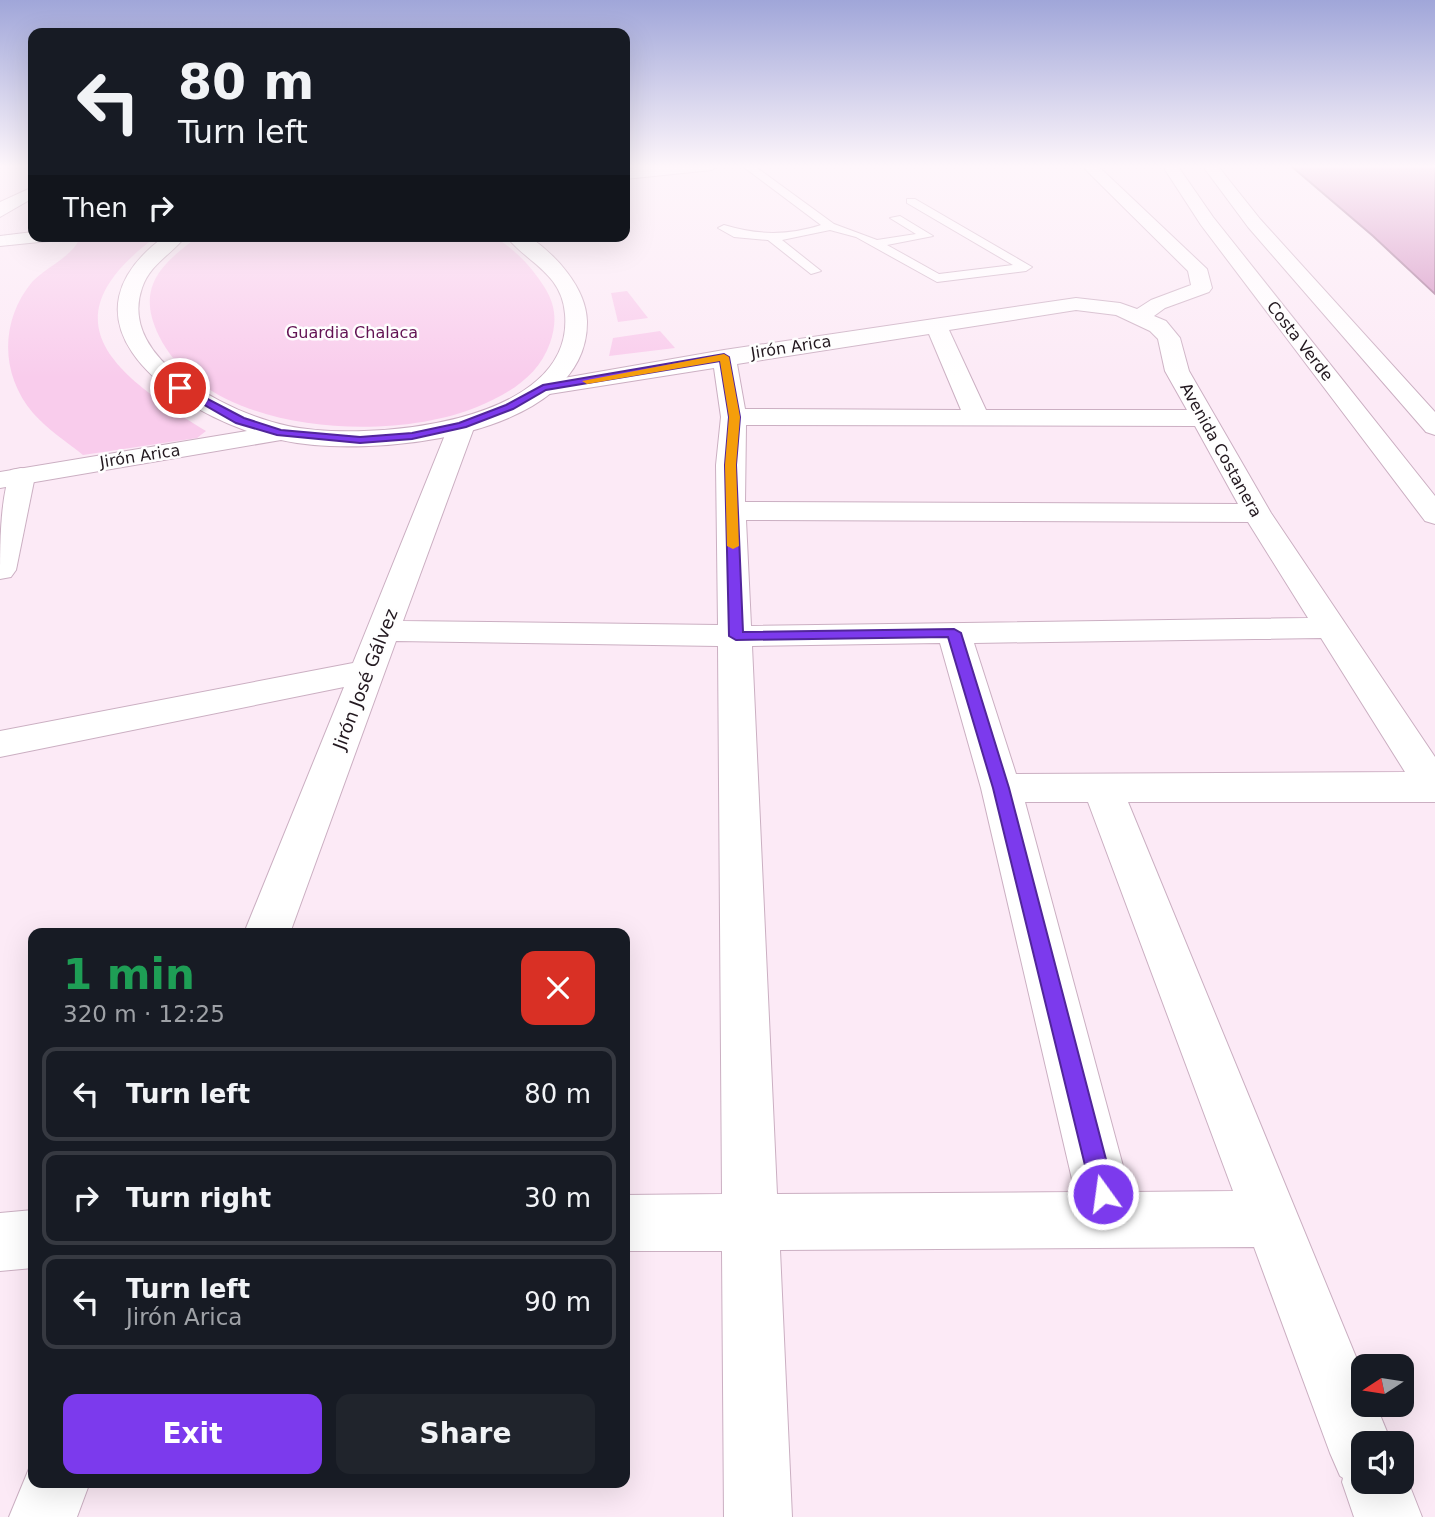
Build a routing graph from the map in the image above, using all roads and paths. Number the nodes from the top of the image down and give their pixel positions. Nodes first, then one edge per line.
1 (739, 236) edge
2 (770, 236) joint
3 (861, 236) edge
4 (927, 236) edge
5 (972, 236) edge
6 (1162, 236) edge
7 (1218, 236) edge
8 (1265, 236) edge
9 (28, 238) edge
10 (0, 241) edge
11 (170, 242) edge
12 (523, 242) edge
13 (874, 244) junction
14 (815, 271) dead end
15 (1040, 309) joint
16 (1139, 316) junction
17 (936, 325) junction
18 (724, 357) junction
19 (543, 388) junction
20 (734, 417) junction
21 (977, 417) junction
22 (1202, 418) junction
23 (462, 425) junction
24 (1435, 427) edge
25 (280, 433) junction
26 (10, 478) edge
27 (732, 511) junction
28 (1256, 513) junction
29 (1435, 515) edge
30 (0, 570) edge
31 (1331, 628) junction
32 (383, 632) junction
33 (954, 633) junction
34 (736, 636) junction
35 (368, 671) junction
36 (0, 744) edge
37 (1102, 787) junction
38 (1434, 787) edge
39 (1001, 788) junction
40 (269, 928) edge
41 (1271, 1219) junction
42 (1110, 1221) junction
43 (749, 1222) junction
44 (630, 1223) edge
45 (28, 1239) edge
46 (0, 1242) edge
47 (1354, 1431) edge
48 (55, 1488) edge
49 (1379, 1494) edge
50 (43, 1517) edge
51 (758, 1517) edge
52 (1388, 1517) edge

1 - 2 lane
2 - 14 lane
3 - 13 lane
4 - 13 lane
5 - 13 lane
6 - 16 main road
7 - 29 main road, Costa Verde
8 - 24 main road
9 - 10 main road
11 - 25 main road
12 - 19 main road
15 - 16 main road, Avenida Costanera
15 - 17 main road, Jirón Arica
16 - 22 main road, Avenida Costanera
17 - 18 main road, Jirón Arica
17 - 21 main road
18 - 19 main road, Jirón Arica
18 - 20 main road
19 - 23 main road
20 - 21 main road
20 - 27 main road
21 - 22 main road
22 - 28 main road, Avenida Costanera
23 - 25 main road
23 - 32 main road, Jirón José Gálvez
25 - 26 main road, Jirón Arica
26 - 30 main road
27 - 28 main road
27 - 34 main road
28 - 31 main road, Avenida Costanera
31 - 33 main road
31 - 38 main road, Avenida Costanera
32 - 34 main road
32 - 35 main road, Jirón José Gálvez
33 - 34 main road
33 - 39 main road
34 - 43 main road
35 - 36 main road
35 - 40 main road, Jirón José Gálvez
37 - 38 main road
37 - 39 main road
37 - 41 main road
39 - 42 main road
41 - 42 main road
41 - 47 main road
42 - 43 main road
43 - 44 main road
43 - 51 main road
45 - 46 main road
48 - 50 main road
49 - 52 main road

